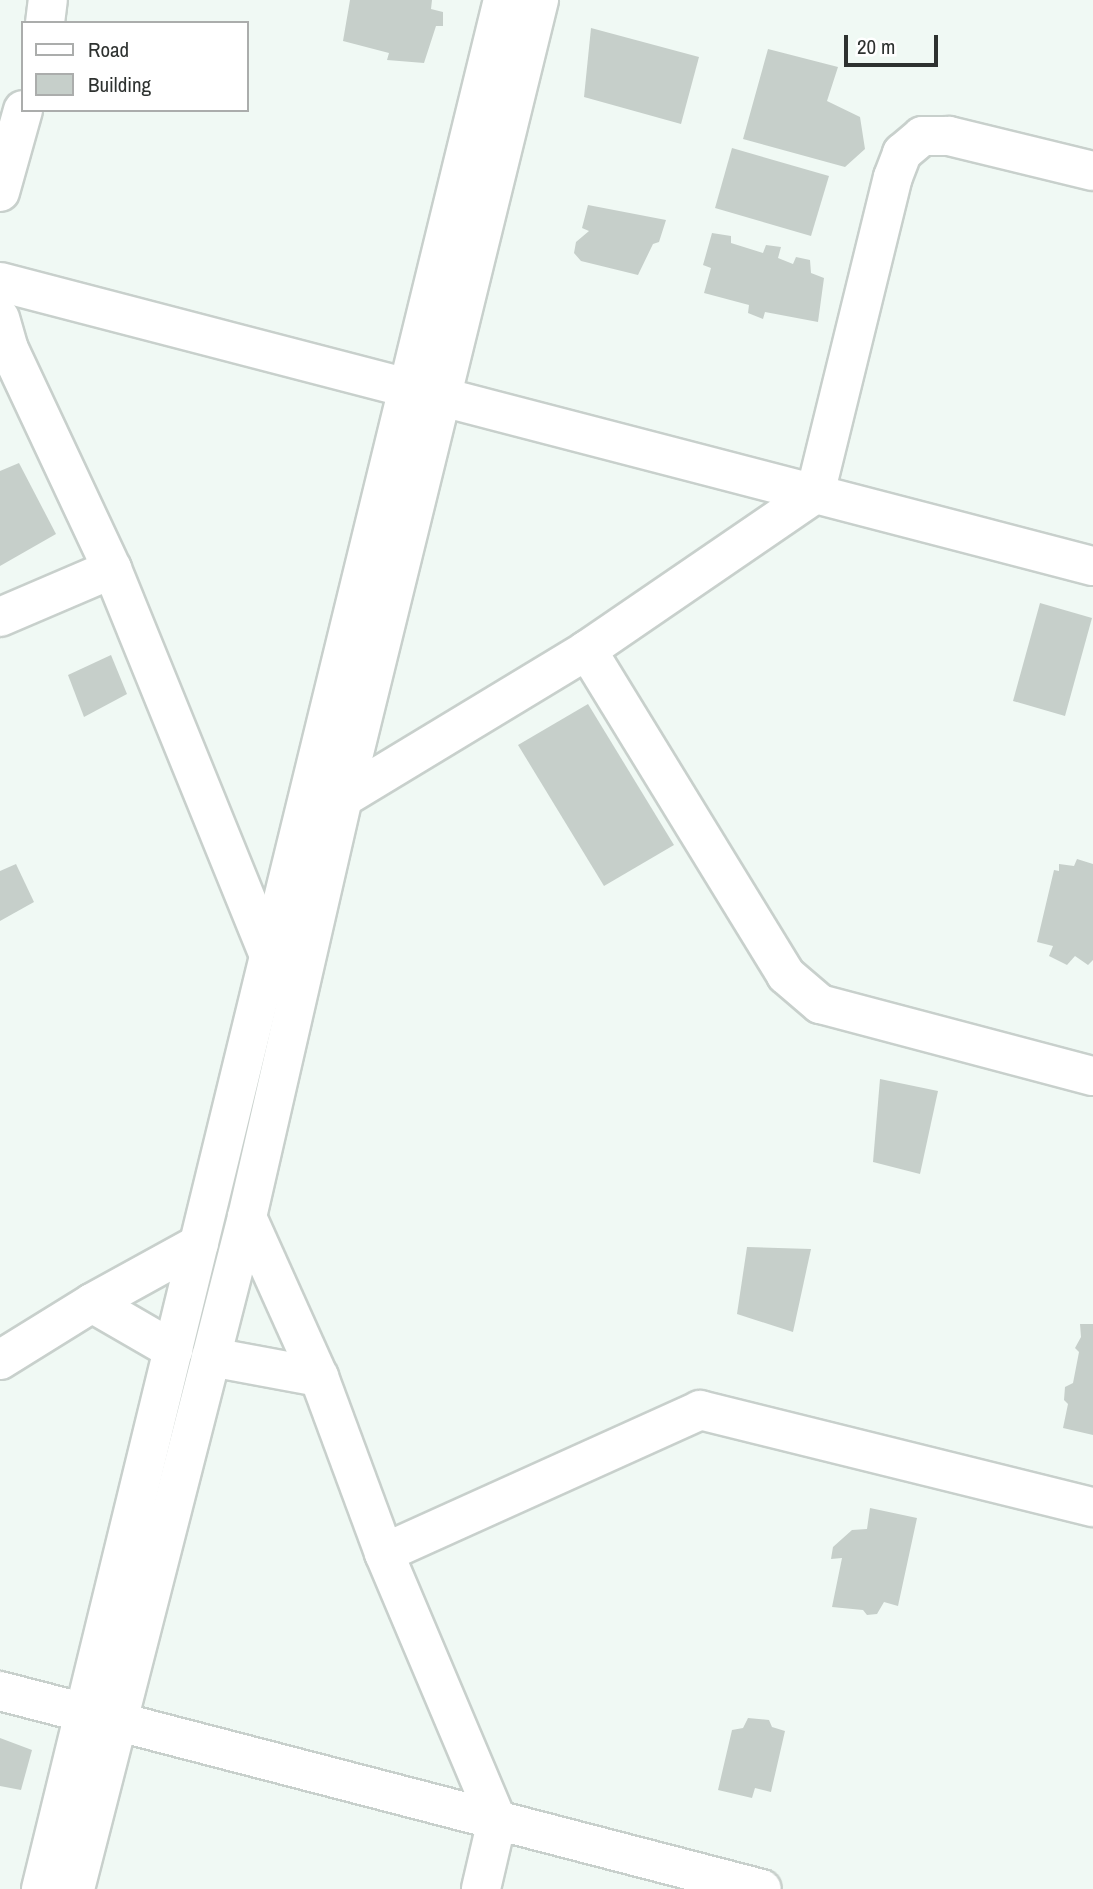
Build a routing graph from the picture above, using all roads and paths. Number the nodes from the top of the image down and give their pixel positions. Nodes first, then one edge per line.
1 (48, 0) edge
2 (503, 0) edge
3 (539, 0) edge
4 (45, 21) edge
5 (22, 112) edge
6 (1093, 171) edge
7 (0, 192) edge
8 (0, 282) edge
9 (0, 318) edge
10 (425, 394) junction
11 (815, 494) junction
12 (1093, 566) edge
13 (111, 569) junction
14 (0, 617) edge
15 (587, 650) junction
16 (343, 798) junction
17 (269, 955) junction
18 (1093, 1076) edge
19 (247, 1217) junction
20 (198, 1244) junction
21 (92, 1303) junction
22 (173, 1350) junction
23 (211, 1357) junction
24 (0, 1360) edge
25 (319, 1377) junction
26 (1093, 1507) edge
27 (384, 1553) junction
28 (0, 1691) edge
29 (100, 1718) junction
30 (497, 1820) junction
31 (41, 1889) edge
32 (75, 1889) edge
33 (481, 1889) edge
34 (762, 1889) edge

1 - 4 street
2 - 10 street
3 - 10 street
5 - 7 street
6 - 11 street
8 - 10 street
9 - 13 street
10 - 11 street
10 - 16 street
10 - 17 street
11 - 12 street
11 - 15 street
13 - 14 street
13 - 17 street
15 - 16 street
15 - 18 street
16 - 19 street
17 - 20 street
19 - 23 street
19 - 25 street
20 - 21 street
20 - 22 street
21 - 22 street
21 - 24 street
22 - 29 street
23 - 25 street
23 - 29 street
25 - 27 street
26 - 27 street
27 - 30 street
28 - 29 street
29 - 30 street
29 - 31 street
29 - 32 street
30 - 33 street
30 - 34 street

